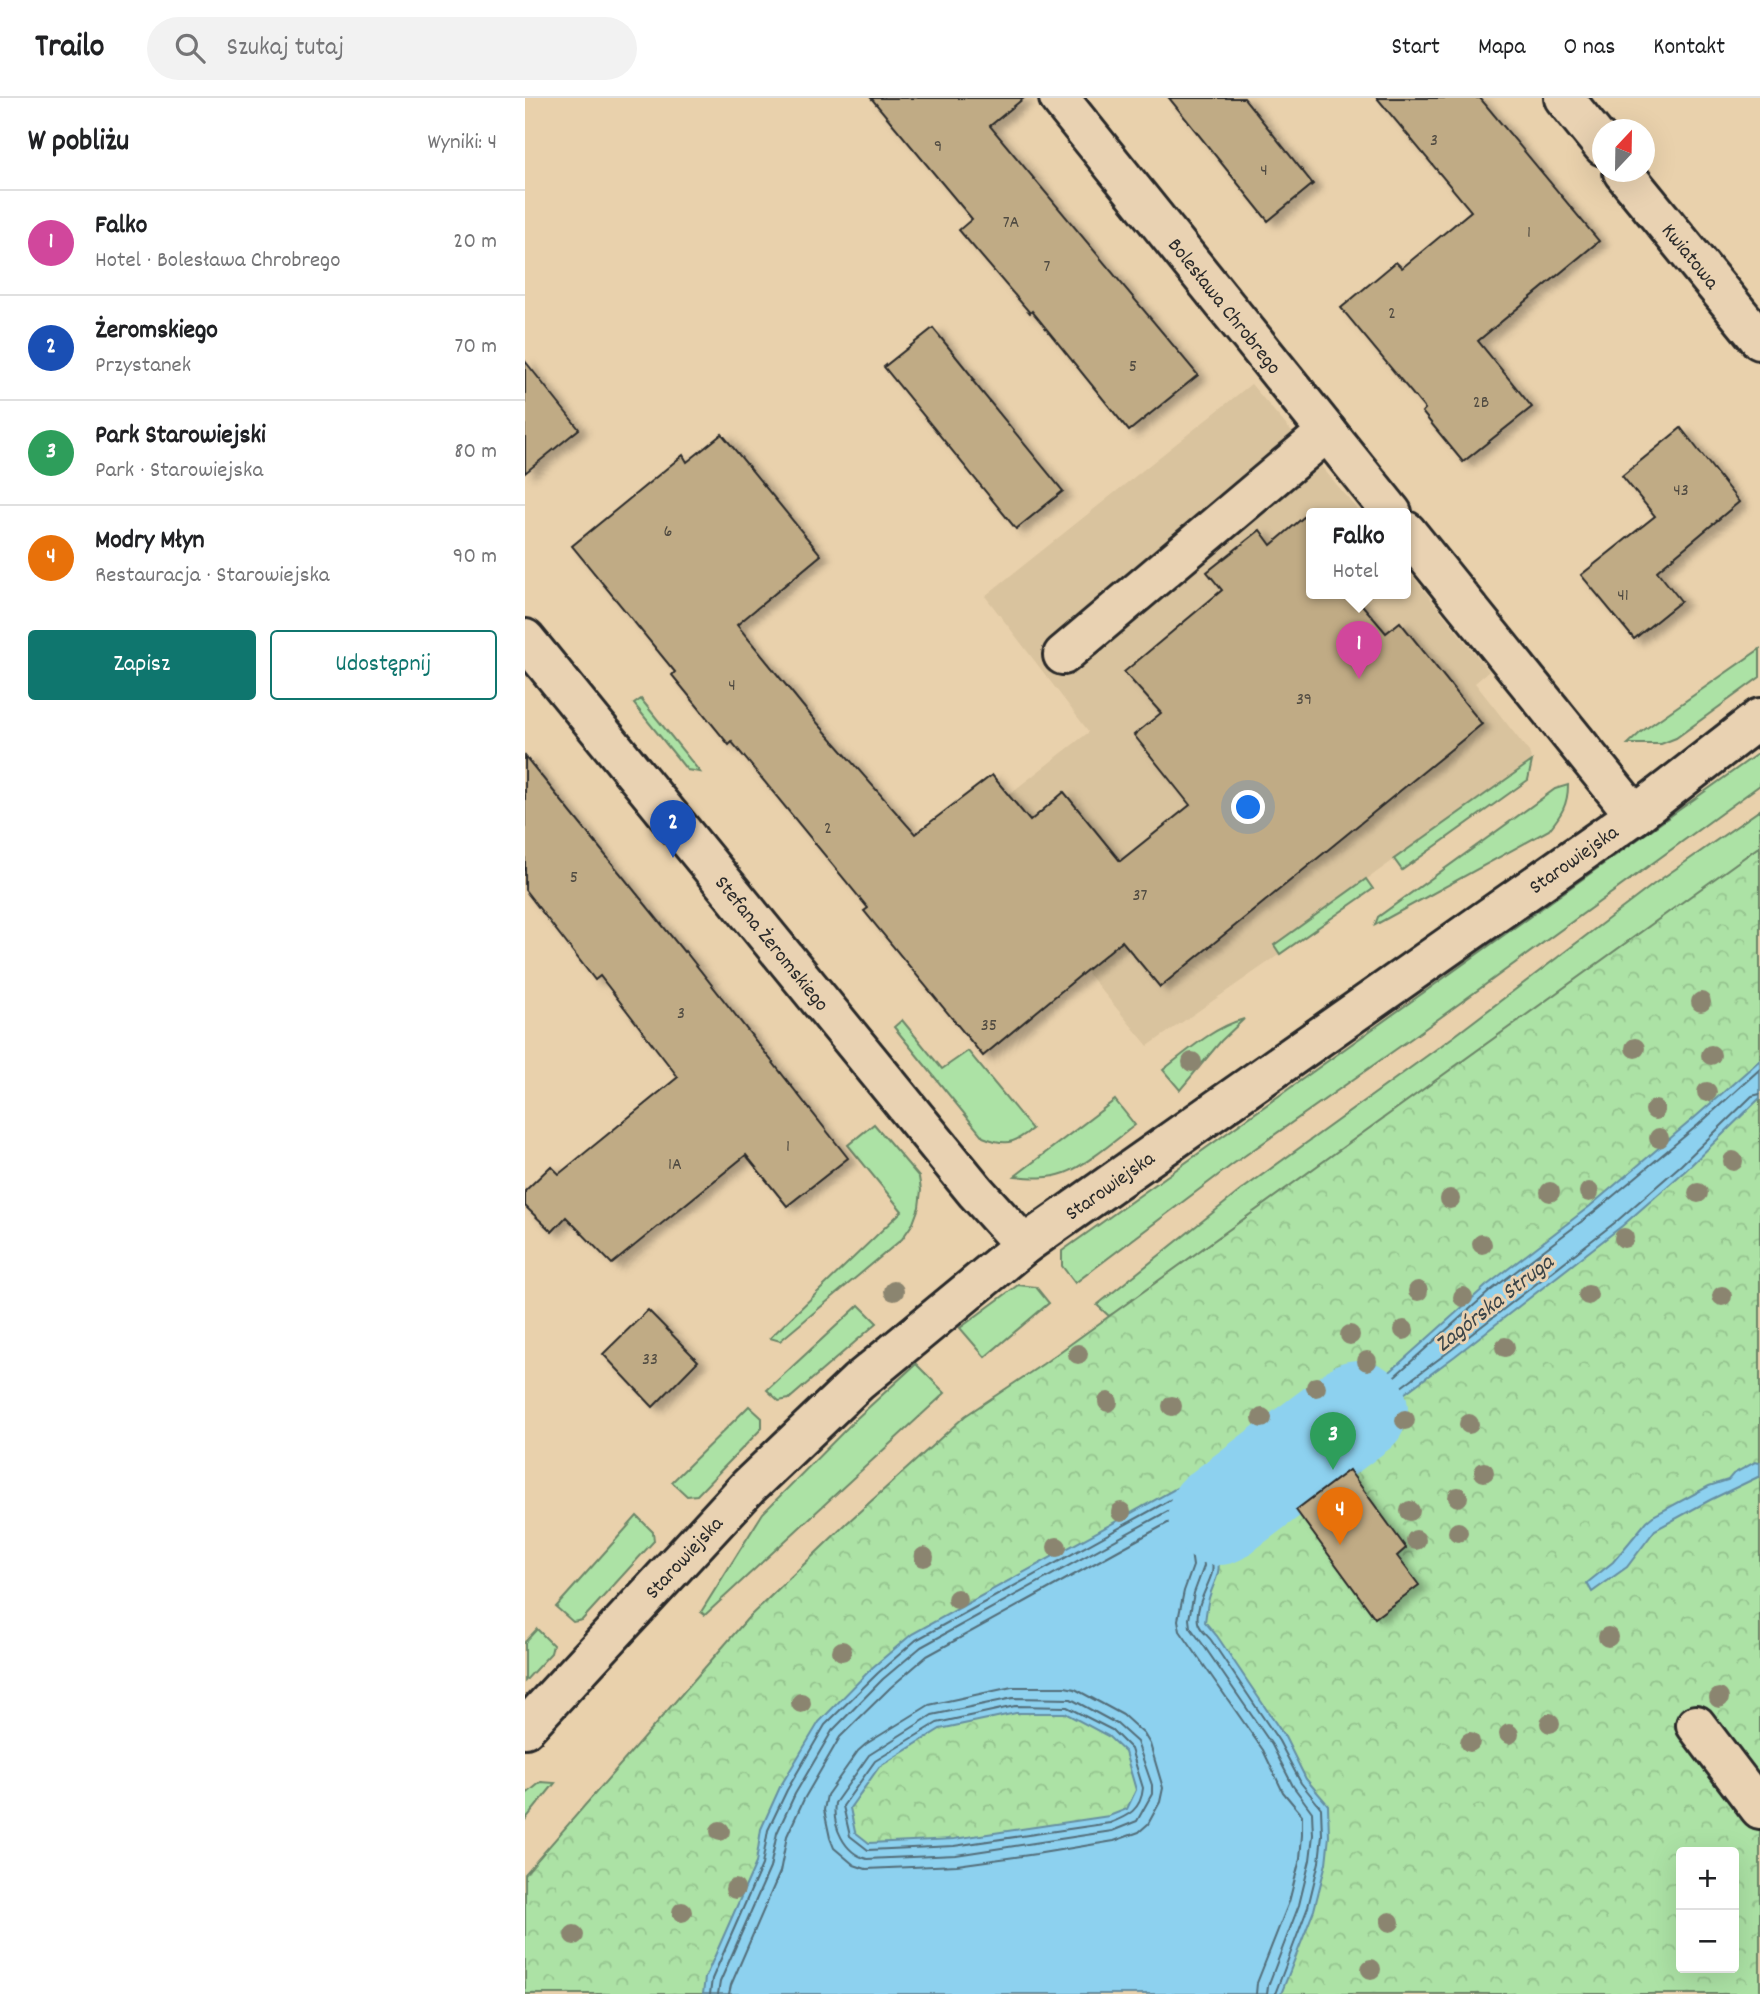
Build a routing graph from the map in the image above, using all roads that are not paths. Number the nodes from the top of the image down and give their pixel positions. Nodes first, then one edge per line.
1 (1059, 98) edge
2 (1564, 98) edge
3 (1592, 133) edge
4 (1631, 182) edge
5 (1760, 340) edge
6 (1327, 432) junction
7 (1388, 508) edge
8 (1411, 537) edge
9 (528, 650) edge
10 (1063, 655) dead end
11 (1760, 718) edge
12 (1635, 815) junction
13 (1024, 1245) junction
14 (1696, 1725) dead end
15 (525, 1728) edge
16 (1760, 1809) edge

1 - 6 street, Bolesława Chrobrego
2 - 3 street
4 - 5 street, Kwiatowa
6 - 7 street, Bolesława Chrobrego
6 - 10 street
8 - 12 street
9 - 13 street, Stefana Żeromskiego
11 - 12 street, Starowiejska
12 - 13 street, Starowiejska
13 - 15 street, Starowiejska
14 - 16 street

